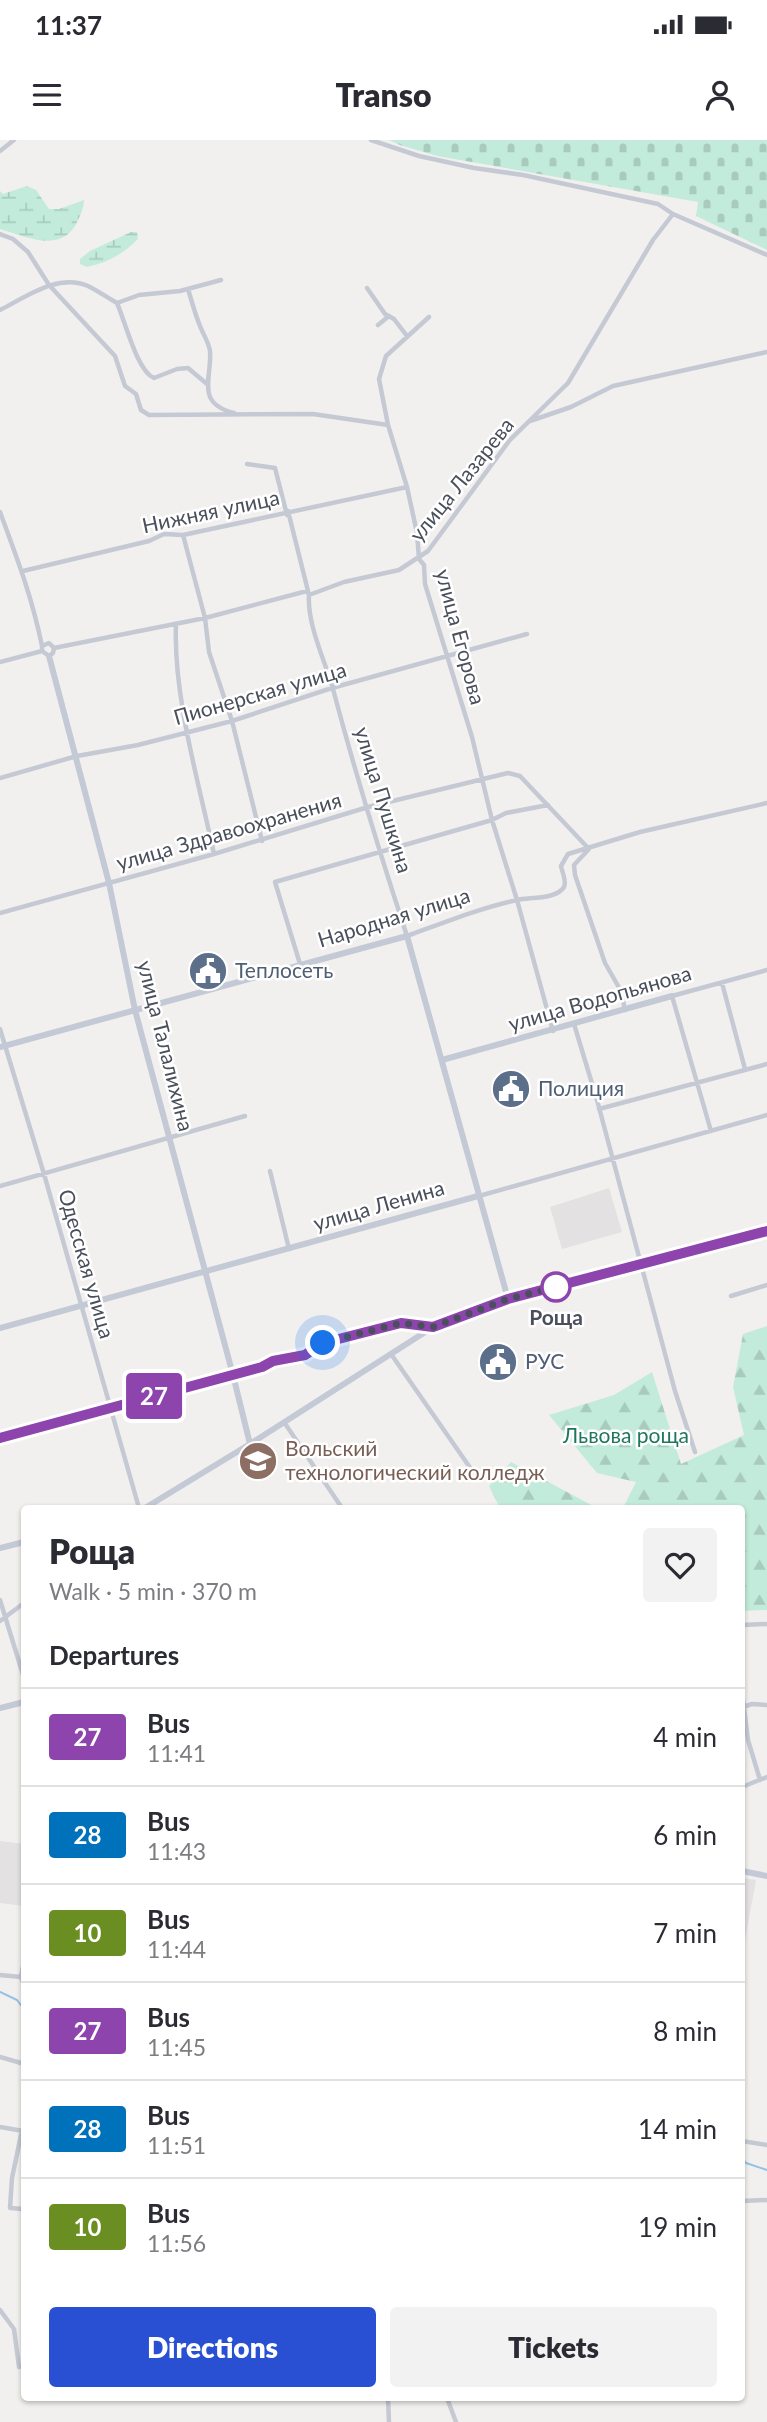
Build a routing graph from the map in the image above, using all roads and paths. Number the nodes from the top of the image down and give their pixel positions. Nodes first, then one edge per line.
1 (14, 140) edge
2 (371, 140) edge
3 (0, 151) edge
4 (673, 214) junction
5 (0, 234) edge
6 (767, 256) edge
7 (221, 279) dead end
8 (49, 285) junction
9 (367, 288) dead end
10 (188, 289) junction
11 (117, 303) junction
12 (0, 310) edge
13 (389, 316) junction
14 (429, 317) dead end
15 (378, 325) dead end
16 (407, 336) junction
17 (767, 352) edge
18 (207, 385) junction
19 (242, 415) junction
20 (528, 422) junction
21 (388, 425) junction
22 (247, 464) dead end
23 (407, 487) junction
24 (0, 512) edge
25 (287, 512) junction
26 (183, 536) junction
27 (419, 559) junction
28 (23, 571) junction
29 (308, 593) junction
30 (205, 618) junction
31 (176, 624) junction
32 (527, 634) dead end
33 (54, 648) junction
34 (42, 649) junction
35 (49, 656) junction
36 (446, 658) junction
37 (0, 662) edge
38 (332, 688) junction
39 (232, 721) junction
40 (188, 733) junction
41 (77, 756) junction
42 (0, 778) edge
43 (483, 778) junction
44 (767, 803) edge
45 (368, 807) junction
46 (552, 807) junction
47 (492, 820) junction
48 (262, 841) junction
49 (589, 849) junction
50 (380, 851) junction
51 (214, 854) junction
52 (108, 883) junction
53 (517, 900) junction
54 (0, 913) edge
55 (407, 936) junction
56 (300, 964) junction
57 (767, 970) edge
58 (722, 983) junction
59 (672, 996) junction
60 (135, 1010) junction
61 (625, 1010) junction
62 (574, 1024) junction
63 (0, 1029) edge
64 (553, 1031) junction
65 (3, 1047) edge
66 (442, 1060) junction
67 (767, 1064) edge
68 (745, 1069) junction
69 (698, 1083) junction
70 (599, 1109) junction
71 (767, 1115) edge
72 (245, 1116) dead end
73 (711, 1131) junction
74 (169, 1138) junction
75 (613, 1158) junction
76 (270, 1171) dead end
77 (44, 1174) junction
78 (0, 1186) edge
79 (478, 1196) junction
80 (767, 1231) edge
81 (289, 1249) junction
82 (641, 1264) junction
83 (205, 1272) junction
84 (767, 1285) edge
85 (730, 1296) dead end
86 (508, 1299) junction
87 (81, 1305) junction
88 (433, 1327) junction
89 (0, 1328) edge
90 (391, 1354) junction
91 (233, 1375) junction
92 (111, 1408) junction
93 (284, 1422) junction
94 (0, 1438) edge
95 (250, 1444) junction
96 (695, 1452) dead end
97 (471, 1469) dead end
98 (138, 1505) edge
99 (150, 1505) edge
100 (340, 1505) edge
101 (21, 1543) edge
102 (0, 1548) edge
103 (0, 1600) edge
104 (21, 1605) edge
105 (5, 1617) junction
106 (0, 1621) edge
107 (767, 1623) edge
108 (745, 1625) edge
109 (21, 1668) edge
110 (21, 1703) edge
111 (767, 1705) edge
112 (745, 1706) edge
113 (0, 1708) edge
114 (745, 1724) edge
115 (767, 1777) edge
116 (760, 1780) junction
117 (745, 1786) edge
118 (745, 1872) edge
119 (767, 1876) edge
120 (0, 1975) edge
121 (21, 1977) edge
122 (0, 2057) edge
123 (21, 2063) dead end
124 (0, 2127) edge
125 (21, 2131) edge
126 (21, 2140) edge
127 (745, 2141) edge
128 (767, 2145) edge
129 (767, 2200) edge
130 (745, 2201) edge
131 (21, 2209) edge
132 (0, 2310) edge
133 (19, 2367) dead end
134 (388, 2401) edge
135 (448, 2401) edge
136 (389, 2422) edge
137 (457, 2422) edge

1 - 3 street
2 - 4 street
4 - 6 street
4 - 20 street, улица Лазарева
5 - 8 street
7 - 10 street
8 - 11 street
8 - 12 street
8 - 19 street
9 - 13 street
10 - 11 street
10 - 18 street
11 - 18 street
13 - 15 street
13 - 16 street
14 - 16 street, улица Егорова
16 - 21 street, улица Егорова
17 - 20 street
18 - 19 street
19 - 21 street
20 - 27 street, улица Лазарева
21 - 23 street, улица Егорова
22 - 25 street, улица Пушкина
23 - 25 street, Нижняя улица
23 - 27 street, улица Егорова
24 - 28 street
25 - 26 street, Нижняя улица
25 - 29 street, улица Пушкина
26 - 28 street, Нижняя улица
26 - 30 street
27 - 29 street, улица Лазарева
27 - 36 street, улица Егорова
28 - 34 street
29 - 30 street, улица Лазарева
29 - 38 street, улица Пушкина
30 - 31 street, улица Лазарева
30 - 39 street
31 - 33 street, улица Лазарева
31 - 40 street
32 - 36 street, Пионерская улица
33 - 34 street
33 - 35 street
34 - 35 street
34 - 37 street
35 - 41 street, улица Талалихина
36 - 38 street, Пионерская улица
36 - 43 street, улица Егорова
38 - 39 street, Пионерская улица
38 - 45 street, улица Пушкина
39 - 40 street, Пионерская улица
39 - 48 street
40 - 41 street, Пионерская улица
40 - 51 street
41 - 42 street, Пионерская улица
41 - 52 street, улица Талалихина
43 - 45 street, улица Здравоохранения
43 - 46 street, улица Здравоохранения
43 - 47 street, улица Егорова
44 - 49 street, Народная улица
45 - 48 street, улица Здравоохранения
45 - 50 street, улица Пушкина
46 - 47 street
46 - 49 street
47 - 50 street
47 - 53 street, улица Егорова
48 - 51 street, улица Здравоохранения
49 - 53 street, Народная улица
49 - 61 street
50 - 55 street, улица Пушкина
50 - 56 street
51 - 52 street, улица Здравоохранения
52 - 54 street, улица Здравоохранения
52 - 60 street, улица Талалихина
53 - 55 street, Народная улица
53 - 64 street, улица Егорова
55 - 56 street, Народная улица
55 - 66 street, улица Пушкина
56 - 60 street, Народная улица
57 - 58 street, улица Водопьянова
58 - 59 street, улица Водопьянова
58 - 68 street
59 - 61 street, улица Водопьянова
59 - 69 street
60 - 65 street, Народная улица
60 - 74 street, улица Талалихина
61 - 62 street, улица Водопьянова
62 - 64 street, улица Водопьянова
62 - 70 street
63 - 65 street, Одесская улица
64 - 66 street, улица Водопьянова
65 - 77 street, Одесская улица
66 - 79 street, улица Пушкина
67 - 68 street
68 - 69 street
69 - 70 street
69 - 73 street
70 - 75 street
71 - 73 street, улица Ленина
72 - 74 street
73 - 75 street, улица Ленина
74 - 77 street
74 - 83 street, улица Талалихина
75 - 79 street, улица Ленина
75 - 82 street
76 - 81 street
77 - 78 street
77 - 87 street, Одесская улица
79 - 81 street, улица Ленина
79 - 86 street, улица Пушкина
80 - 82 street
81 - 83 street, улица Ленина
82 - 86 street
82 - 96 street
83 - 87 street, улица Ленина
83 - 91 street, улица Талалихина
84 - 85 street
86 - 88 street
87 - 89 street, улица Ленина
87 - 92 street, Одесская улица
88 - 90 street
88 - 91 street
90 - 93 street
90 - 97 street
91 - 92 street
91 - 95 street, улица Талалихина
92 - 94 street
92 - 98 street, Одесская улица
93 - 95 street
93 - 100 street
95 - 99 street
101 - 102 street
103 - 105 street
104 - 105 street
105 - 106 street
105 - 109 street
107 - 108 street
110 - 113 street
111 - 112 street
114 - 116 street
115 - 116 street
116 - 117 street
118 - 119 street
120 - 121 street
122 - 123 street
124 - 125 street
126 - 131 street
127 - 128 street
129 - 130 street
132 - 133 street
134 - 136 street
135 - 137 street

